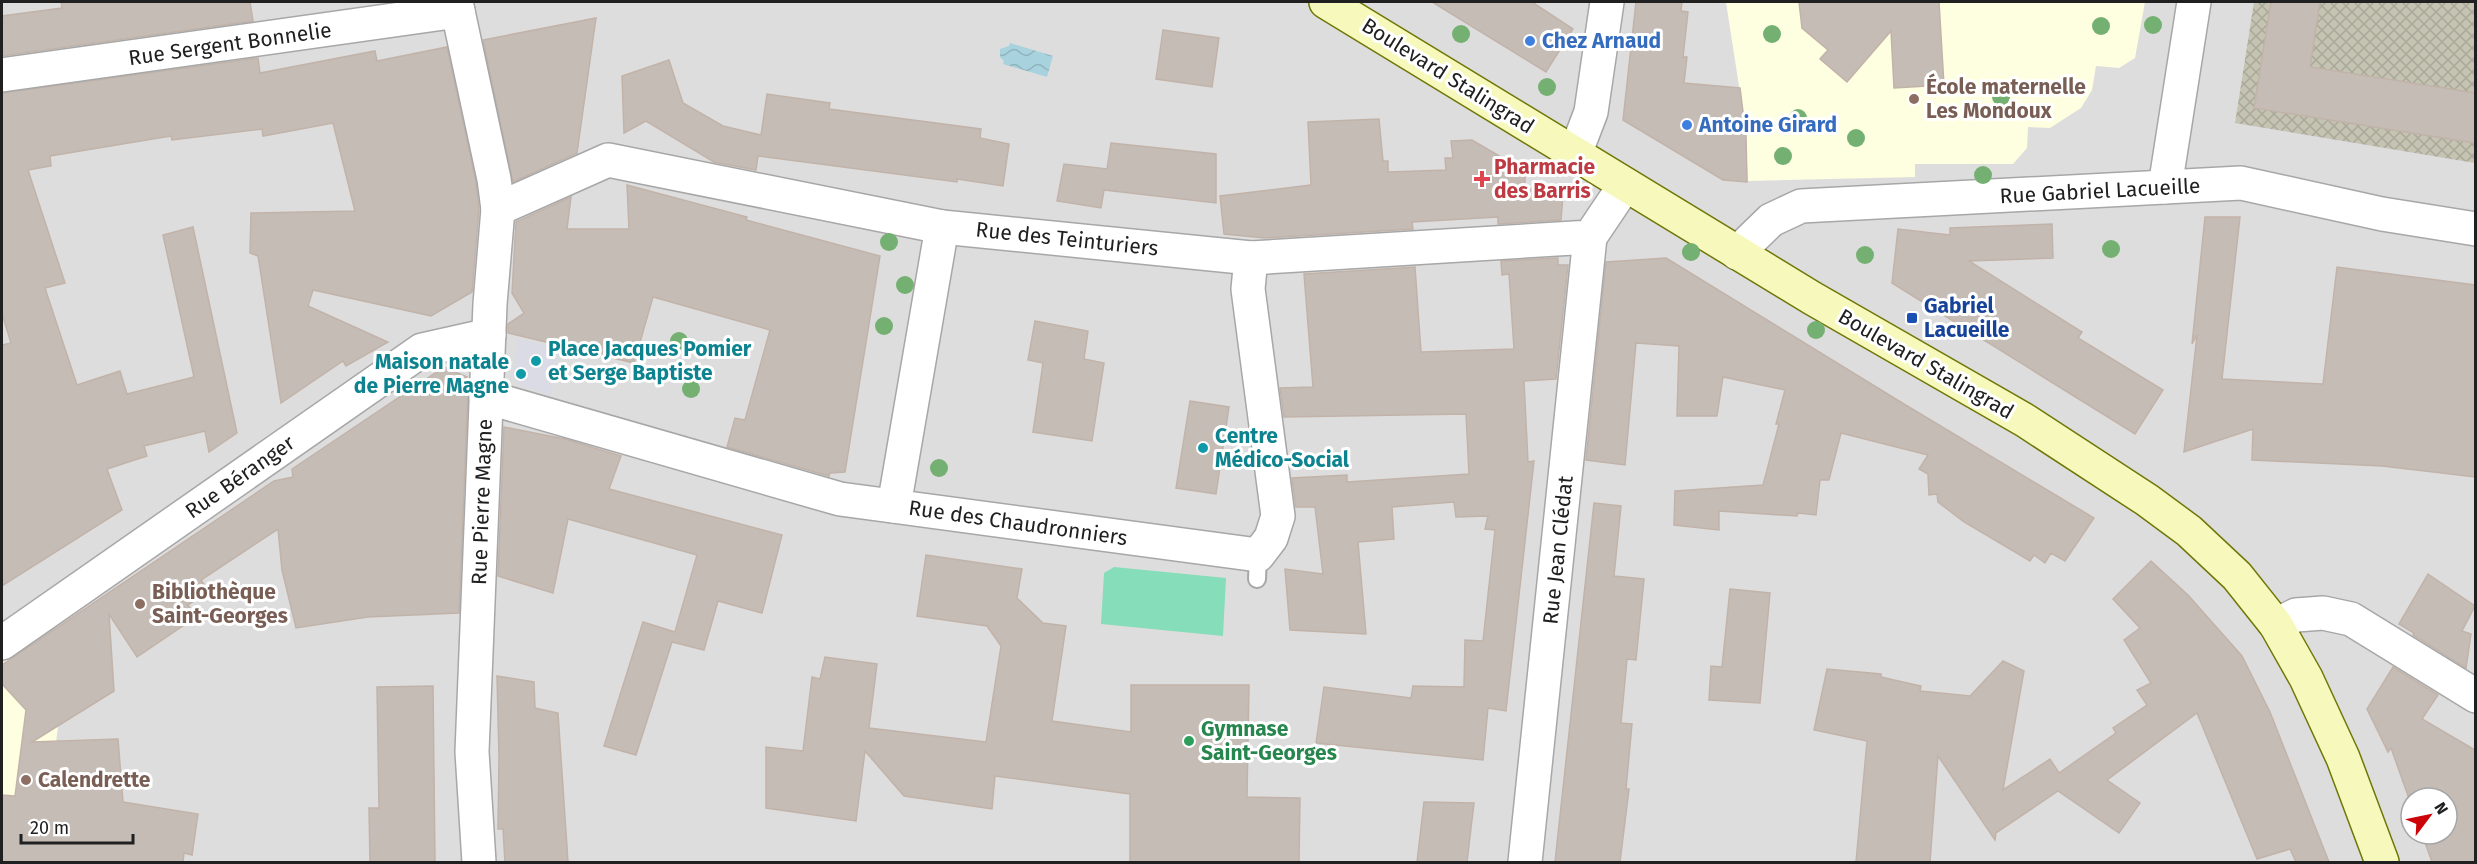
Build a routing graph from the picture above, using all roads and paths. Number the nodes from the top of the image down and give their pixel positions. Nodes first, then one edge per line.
1 (1326, 2) edge
2 (1607, 2) edge
3 (2194, 2) edge
4 (457, 6) edge
5 (2, 75) edge
6 (1575, 154) junction
7 (1625, 185) junction
8 (2165, 187) junction
9 (498, 209) junction
10 (942, 227) junction
11 (2475, 229) edge
12 (1590, 237) junction
13 (1737, 253) junction
14 (1251, 258) junction
15 (489, 335) junction
16 (486, 398) junction
17 (894, 506) junction
18 (2276, 626) junction
19 (2, 643) edge
20 (2475, 696) edge
21 (479, 862) edge
22 (1525, 862) edge
23 (2382, 862) edge

1 - 6 main road, Boulevard Stalingrad
2 - 6 street
3 - 8 street
4 - 5 street, Rue Sergent Bonnelie
4 - 9 street, Rue Pierre Magne
6 - 7 main road, Boulevard Stalingrad
7 - 12 street
7 - 13 main road, Boulevard Stalingrad
8 - 11 street, Rue Gabriel Lacueille
8 - 13 street, Rue Gabriel Lacueille
9 - 10 street, Rue des Teinturiers
9 - 15 street, Rue Pierre Magne
10 - 14 street, Rue des Teinturiers
10 - 17 street
12 - 14 street, Rue des Teinturiers
12 - 22 street, Rue Jean Clédat
13 - 18 main road, Boulevard Stalingrad
14 - 17 street, Rue des Chaudronniers
15 - 16 street, Rue Pierre Magne
15 - 19 street, Rue Béranger
16 - 17 street, Rue des Chaudronniers
16 - 21 street, Rue Pierre Magne
18 - 20 street
18 - 23 main road, Boulevard Stalingrad

